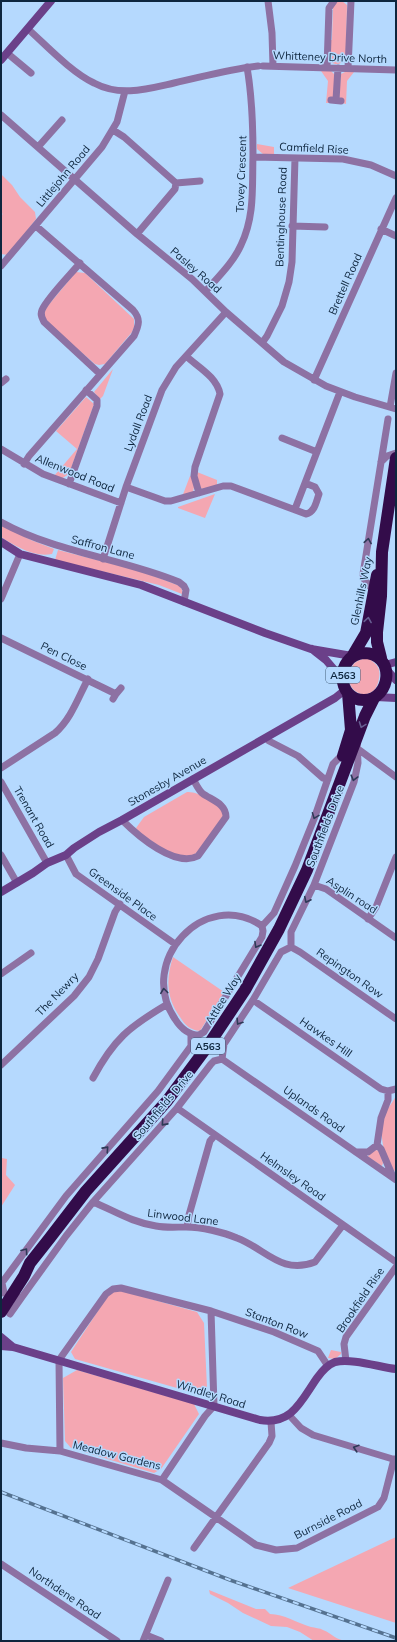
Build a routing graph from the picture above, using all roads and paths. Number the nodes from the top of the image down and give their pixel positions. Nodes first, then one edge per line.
1 (51, 1) edge
2 (268, 1) edge
3 (334, 1) edge
4 (351, 1) edge
5 (28, 29) junction
6 (7, 53) junction
7 (1, 60) edge
8 (273, 66) junction
9 (247, 67) junction
10 (327, 68) junction
11 (338, 68) junction
12 (348, 68) junction
13 (396, 70) edge
14 (32, 73) dead end
15 (125, 91) junction
16 (336, 100) dead end
17 (1, 115) edge
18 (62, 120) dead end
19 (114, 130) junction
20 (38, 147) junction
21 (253, 157) junction
22 (294, 158) junction
23 (396, 176) edge
24 (75, 180) junction
25 (201, 181) dead end
26 (176, 183) junction
27 (396, 198) edge
28 (36, 226) junction
29 (292, 226) junction
30 (325, 226) dead end
31 (381, 229) junction
32 (137, 234) junction
33 (396, 236) edge
34 (80, 263) junction
35 (1, 266) edge
36 (206, 291) junction
37 (226, 312) junction
38 (262, 343) junction
39 (186, 356) junction
40 (396, 373) edge
41 (100, 374) junction
42 (314, 380) junction
43 (86, 390) junction
44 (340, 392) junction
45 (393, 408) edge
46 (388, 419) dead end
47 (282, 438) dead end
48 (1, 449) edge
49 (317, 452) junction
50 (396, 453) edge
51 (396, 458) edge
52 (380, 462) junction
53 (24, 464) junction
54 (306, 483) junction
55 (68, 484) junction
56 (126, 487) junction
57 (198, 493) junction
58 (121, 503) junction
59 (295, 510) junction
60 (1, 522) edge
61 (1, 542) edge
62 (382, 552) junction
63 (20, 554) junction
64 (103, 559) junction
65 (373, 590) junction
66 (1, 598) edge
67 (184, 602) junction
68 (1, 638) edge
69 (311, 649) junction
70 (352, 656) junction
71 (387, 664) edge
72 (88, 680) junction
73 (396, 680) edge
74 (121, 688) dead end
75 (345, 688) junction
76 (375, 697) junction
77 (396, 698) edge
78 (266, 738) junction
79 (357, 745) junction
80 (342, 758) junction
81 (1, 768) edge
82 (396, 777) edge
83 (193, 779) junction
84 (328, 779) junction
85 (1, 782) edge
86 (335, 796) junction
87 (122, 820) junction
88 (1, 855) edge
89 (66, 855) junction
90 (396, 857) edge
91 (47, 863) junction
92 (17, 883) junction
93 (314, 884) junction
94 (1, 892) edge
95 (120, 904) junction
96 (368, 918) junction
97 (262, 926) junction
98 (396, 938) edge
99 (175, 944) junction
100 (291, 947) junction
101 (31, 953) dead end
102 (1, 974) edge
103 (253, 1000) junction
104 (166, 1005) junction
105 (396, 1019) edge
106 (192, 1034) junction
107 (222, 1059) junction
108 (1, 1065) edge
109 (93, 1078) dead end
110 (396, 1089) edge
111 (388, 1091) junction
112 (177, 1108) junction
113 (215, 1135) junction
114 (377, 1145) junction
115 (356, 1152) junction
116 (395, 1180) edge
117 (93, 1202) junction
118 (343, 1225) junction
119 (187, 1227) junction
120 (396, 1262) edge
121 (396, 1267) edge
122 (3, 1291) edge
123 (22, 1297) junction
124 (211, 1311) junction
125 (6, 1313) edge
126 (1, 1337) edge
127 (1, 1346) edge
128 (13, 1347) junction
129 (59, 1360) junction
130 (346, 1361) junction
131 (328, 1366) junction
132 (396, 1369) edge
133 (214, 1406) junction
134 (289, 1415) junction
135 (272, 1422) junction
136 (1, 1443) edge
137 (60, 1452) junction
138 (395, 1460) edge
139 (162, 1480) junction
140 (217, 1517) junction
141 (194, 1548) dead end
142 (1, 1564) edge
143 (168, 1580) dead end
144 (144, 1638) edge
145 (117, 1641) edge
146 (161, 1641) edge

1 - 5 main road
2 - 8 street
3 - 10 street
4 - 12 street
5 - 6 main road
5 - 15 street, Whitteney Drive North
6 - 7 main road
6 - 14 street
8 - 9 street, Whitteney Drive North
8 - 10 street, Whitteney Drive North
9 - 15 street, Whitteney Drive North
9 - 21 street, Tovey Crescent
10 - 11 street, Whitteney Drive North
11 - 12 street, Whitteney Drive North
11 - 16 street
12 - 13 street, Whitteney Drive North
15 - 19 street, Littlejohn Road
17 - 20 street, Pasley Road
18 - 20 street
19 - 24 street, Littlejohn Road
19 - 26 street
20 - 24 street, Pasley Road
21 - 22 street, Camfield Rise
21 - 36 street, Tovey Crescent
22 - 23 street, Camfield Rise
22 - 29 street, Bentinghouse Road
24 - 28 street, Littlejohn Road
24 - 32 street, Pasley Road
25 - 26 street
26 - 32 street
27 - 31 street, Brettell Road
28 - 34 street
28 - 35 street, Littlejohn Road
29 - 30 street
29 - 38 street, Bentinghouse Road
31 - 33 street
31 - 42 street, Brettell Road
32 - 36 street, Pasley Road
34 - 41 street
34 - 41 street
36 - 37 street, Pasley Road
37 - 38 street, Pasley Road
37 - 39 street, Lydall Road
38 - 42 street, Pasley Road
39 - 56 street, Lydall Road
39 - 57 street
40 - 45 street
41 - 43 street
42 - 44 street, Pasley Road
43 - 53 street
43 - 55 street
44 - 45 street, Pasley Road
44 - 49 street
46 - 52 street
47 - 49 street
48 - 53 street, Allenwood Road
49 - 54 street
50 - 52 street
51 - 62 highway, Glenhills Way / A563
65 -> 52 street
53 - 55 street, Allenwood Road
54 - 59 street
54 - 59 street
55 - 58 street, Allenwood Road
56 - 57 street
56 - 58 street, Lydall Road
57 - 59 street
58 - 64 street, Lydall Road
60 - 64 street, Saffron Lane
61 - 63 main road
62 - 65 highway, Glenhills Way / A563
62 - 71 highway, Glenhills Way / A563
63 - 66 street
63 - 67 main road
64 - 67 street, Saffron Lane
70 -> 65 highway, Glenhills Way / A563
67 - 69 main road
68 - 72 street, Pen Close
69 - 70 main road
69 - 75 main road
70 - 71 highway, A563
70 - 75 highway, A563
71 - 73 main road
71 - 76 highway, A563
72 - 74 street, Pen Close
72 - 81 street
75 - 76 highway, A563
75 - 78 main road, Stonesby Avenue
75 - 80 highway, Attlee Way / A563
76 - 77 main road
76 -> 79 highway, Attlee Way / A563
78 - 83 main road, Stonesby Avenue
78 - 84 street, Southfields Drive
79 - 82 street
79 - 86 highway, Attlee Way / A563
79 -> 93 street, Southfields Drive
80 - 84 street, Southfields Drive
80 - 86 highway, Attlee Way / A563
83 - 87 main road, Stonesby Avenue
83 - 87 street
84 -> 97 street, Southfields Drive
85 - 91 street, Trenant Road
86 - 122 highway, Attlee Way / A563
87 - 89 main road, Stonesby Avenue
88 - 92 street
89 - 91 main road, Stonesby Avenue
89 - 95 street, Greenside Place
90 - 96 street
91 - 92 main road, Stonesby Avenue
92 - 94 main road, Stonesby Avenue
93 - 96 street, Asplin road
93 -> 100 street, Southfields Drive
95 - 99 street, Greenside Place
95 - 108 street, The Newry
96 - 98 street, Asplin road
97 - 99 street
97 -> 106 street, Southfields Drive
104 -> 99 street
100 - 103 street
100 - 105 street, Repington Row
101 - 102 street
103 -> 107 street
103 - 111 street, Hawkes Hill
104 - 106 street
104 - 109 street
122 -> 106 street, Southfields Drive
107 - 112 street, Southfields Drive
107 - 115 street, Uplands Road
110 - 111 street
111 - 114 street
112 - 113 street, Helmsley Road
112 -> 117 street, Southfields Drive
113 - 118 street, Helmsley Road
113 - 119 street
114 - 115 street
114 - 116 street
115 - 116 street, Uplands Road
117 - 119 street, Linwood Lane
117 - 123 street, Southfields Drive
118 - 119 street, Linwood Lane
118 - 120 street, Helmsley Road
121 - 130 street, Brookfield Rise
122 - 123 street
122 - 125 highway, Attlee Way / A563
123 - 125 street, Southfields Drive
124 - 129 street
124 - 131 street, Stanton Row
124 - 133 street
126 - 128 main road, Windley Road
127 - 128 main road, Windley Road
128 - 129 main road, Windley Road
129 - 133 main road, Windley Road
129 - 137 street, Meadow Gardens
130 - 131 main road
130 - 132 main road
131 - 134 main road
133 - 135 main road, Windley Road
133 - 139 street, Meadow Gardens
134 - 135 main road
138 -> 134 street
135 - 140 street
136 - 137 street
137 - 139 street, Meadow Gardens
138 - 140 street, Burnside Road
139 - 140 street, Burnside Road
140 - 141 street
142 - 145 street, Northdene Road
143 - 144 street
144 - 146 street

